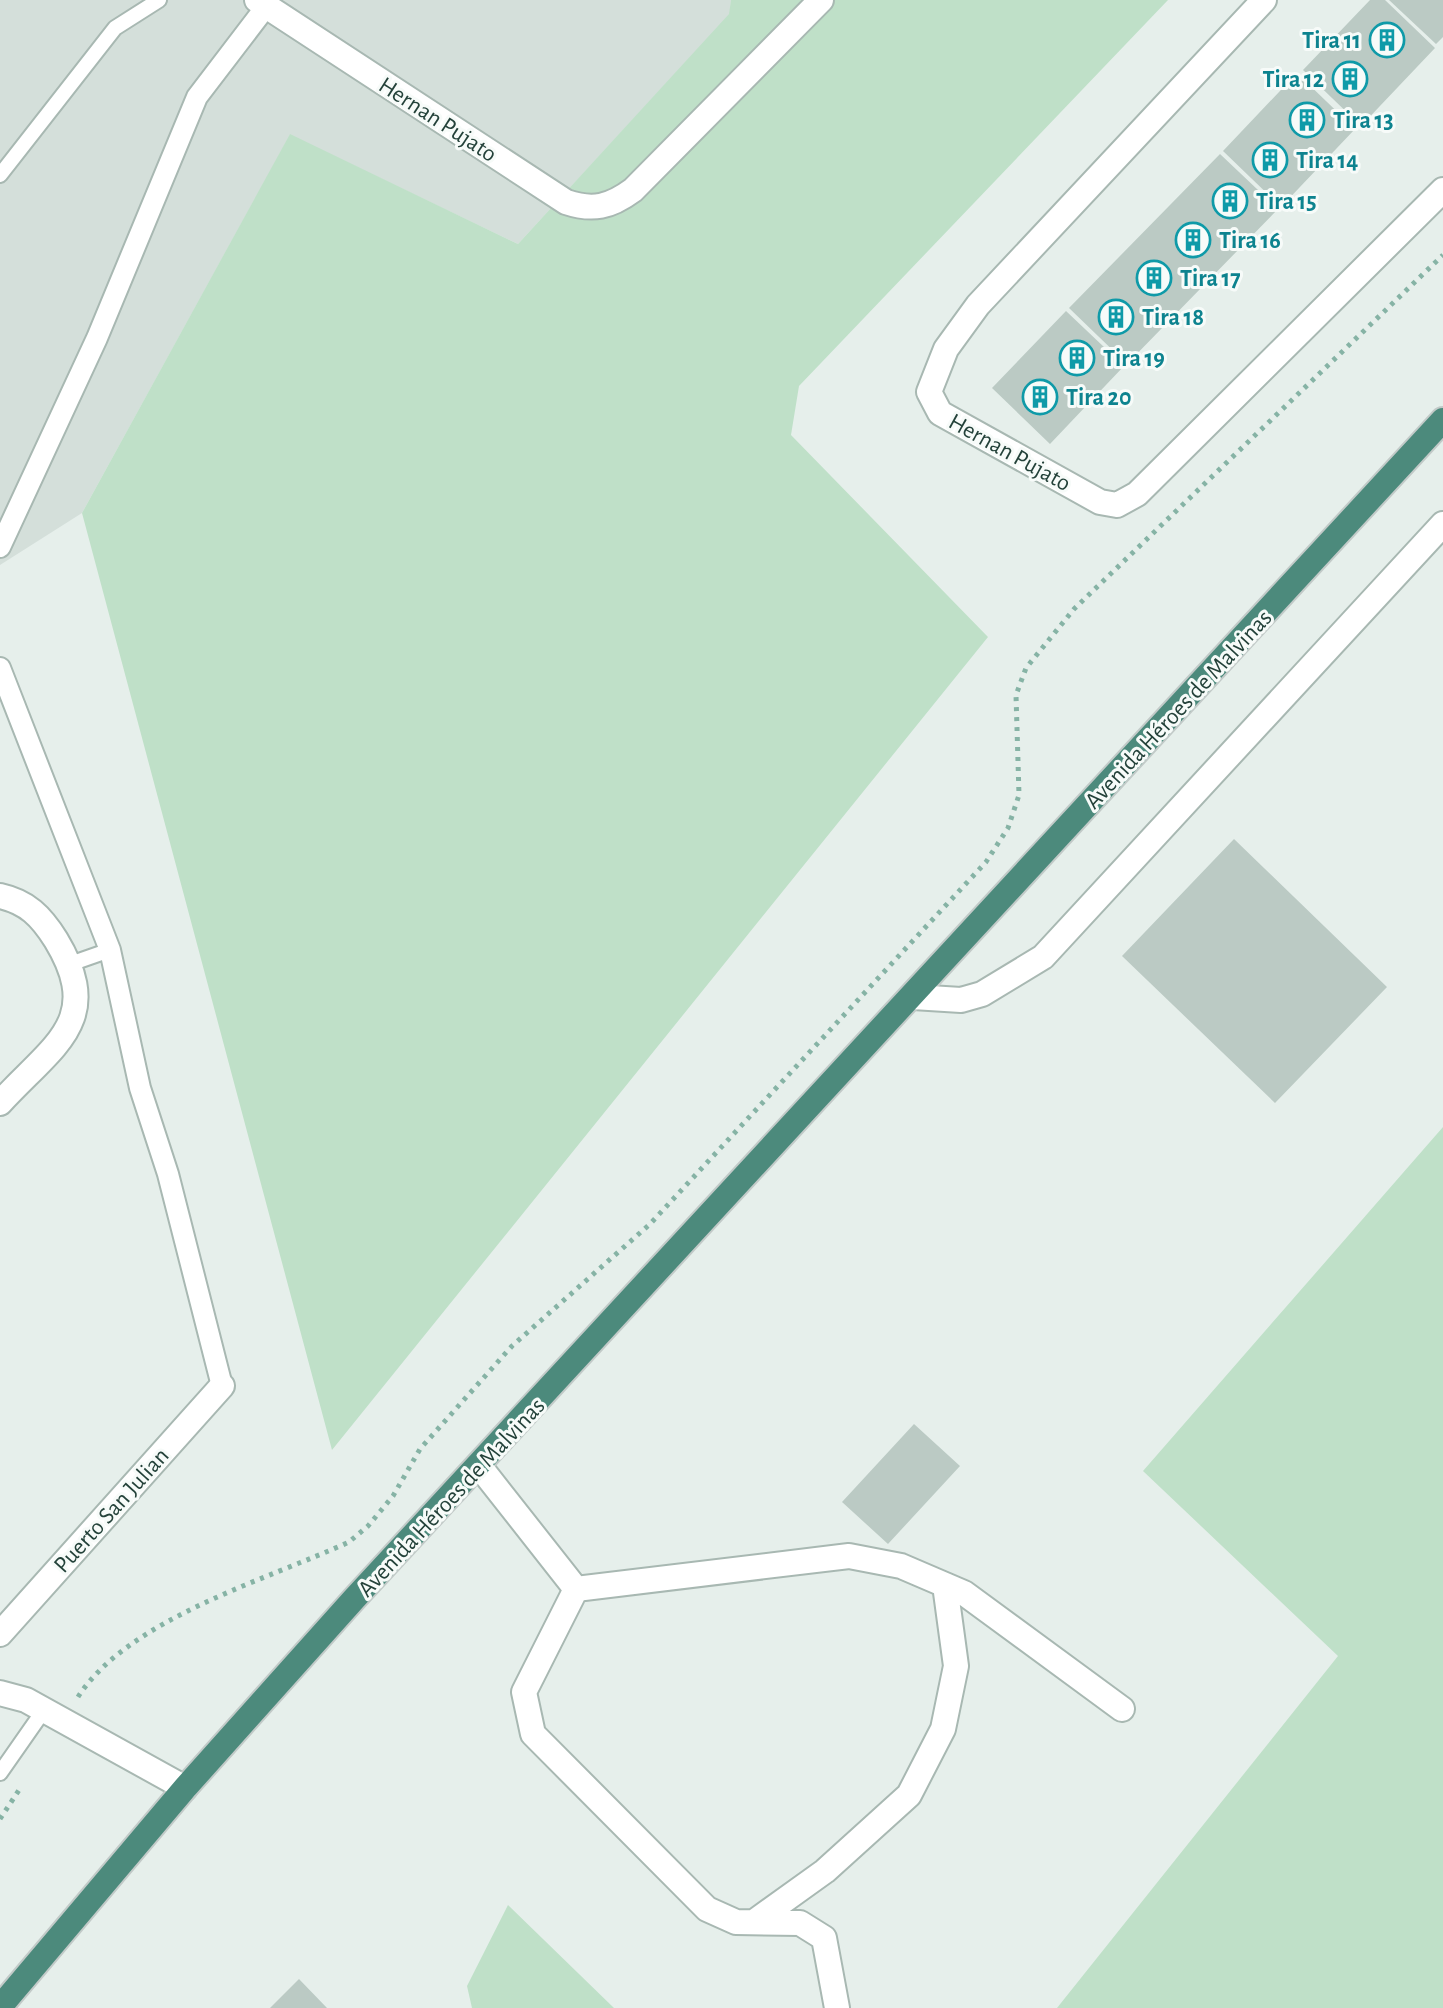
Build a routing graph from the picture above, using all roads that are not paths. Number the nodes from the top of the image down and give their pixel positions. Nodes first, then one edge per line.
1 (159, 0) edge
2 (821, 0) edge
3 (1264, 0) edge
4 (261, 4) edge
5 (0, 175) edge
6 (1443, 190) edge
7 (1443, 420) edge
8 (1443, 524) edge
9 (0, 547) edge
10 (0, 668) edge
11 (0, 896) edge
12 (110, 950) junction
13 (70, 964) junction
14 (913, 997) junction
15 (0, 1103) edge
16 (222, 1386) joint
17 (480, 1467) junction
18 (945, 1585) junction
19 (576, 1589) junction
20 (0, 1634) edge
21 (0, 1693) edge
22 (1122, 1709) dead end
23 (54, 1715) junction
24 (0, 1773) edge
25 (185, 1788) junction
26 (754, 1922) junction
27 (0, 2007) edge
28 (837, 2008) edge

1 - 5 lane
2 - 4 street, Hernan Pujato
3 - 6 street, Hernan Pujato
4 - 9 street
7 - 14 highway, Avenida Héroes de Malvinas
8 - 14 street
10 - 12 street
11 - 13 street
12 - 13 lane
12 - 16 street
13 - 15 street
14 - 17 highway, Avenida Héroes de Malvinas
16 - 20 street, Puerto San Julian
17 - 19 street
17 - 25 highway, Avenida Héroes de Malvinas
18 - 19 street
18 - 22 street
18 - 26 street
19 - 26 street
21 - 23 street
23 - 24 lane
23 - 25 street
25 - 27 highway, Avenida Héroes de Malvinas
26 - 28 street

